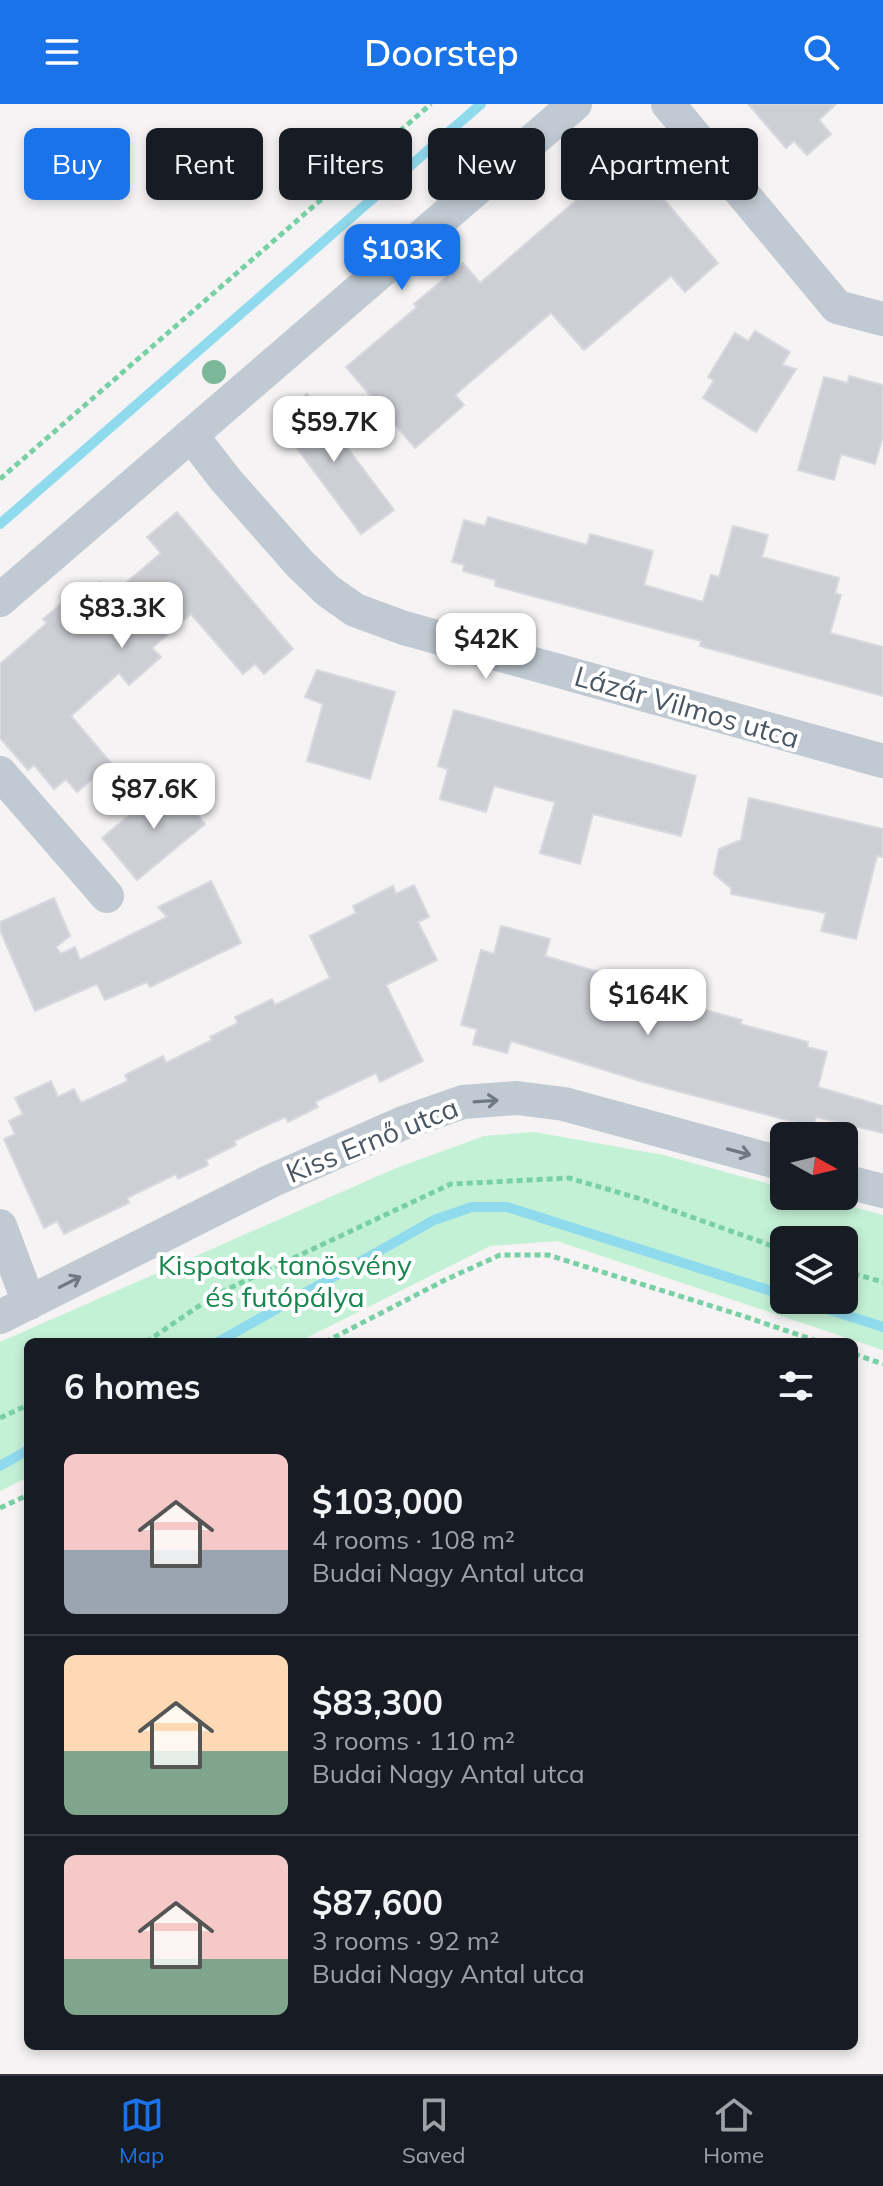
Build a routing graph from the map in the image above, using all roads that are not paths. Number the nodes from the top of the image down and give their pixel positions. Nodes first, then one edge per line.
1 (575, 104) edge
2 (668, 104) edge
3 (883, 319) edge
4 (191, 435) junction
5 (0, 600) edge
6 (883, 761) edge
7 (0, 773) edge
8 (107, 896) dead end
9 (770, 1160) edge
10 (858, 1185) edge
11 (883, 1191) edge
12 (0, 1226) edge
13 (14, 1310) edge

1 - 4 street
2 - 3 street
4 - 5 street
4 - 6 street, Lázár Vilmos utca
7 - 8 street
13 -> 9 street, Kiss Ernő utca
10 - 11 street
12 - 13 street, Kiss Ernő utca

